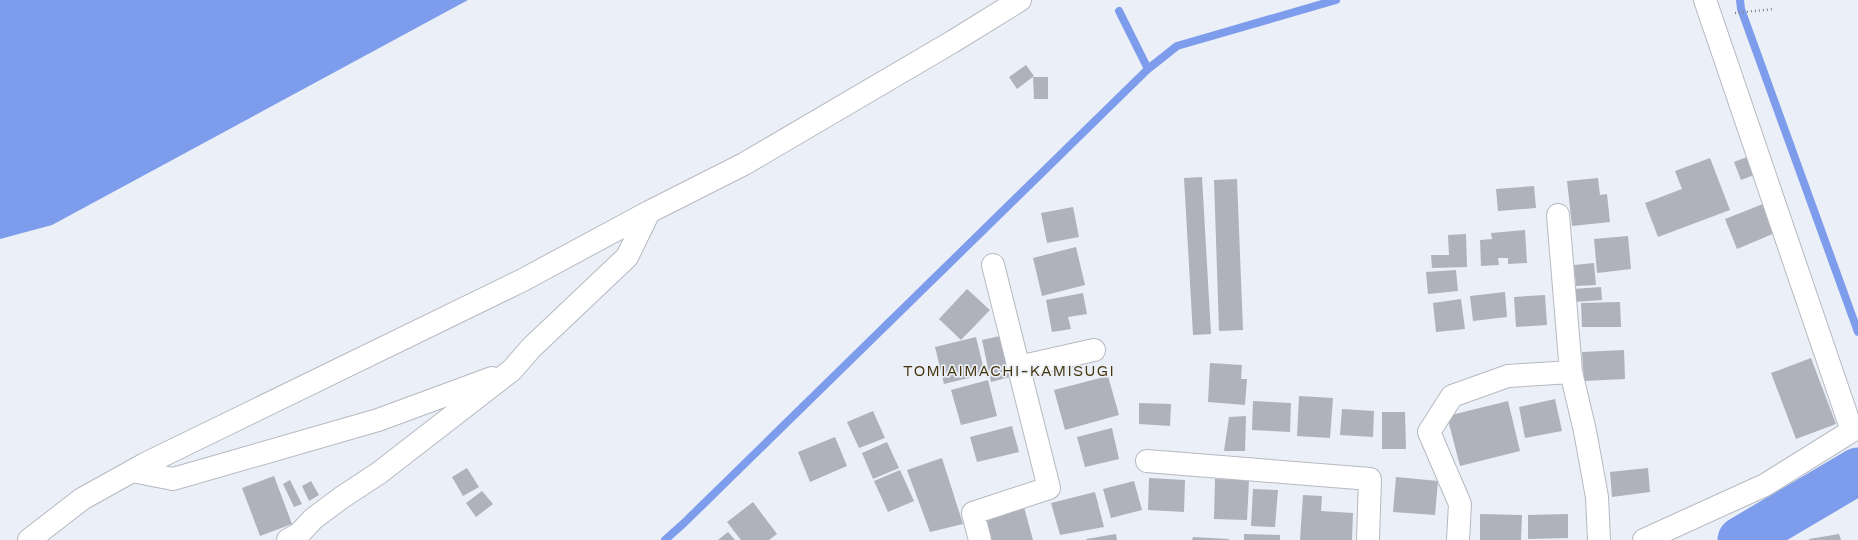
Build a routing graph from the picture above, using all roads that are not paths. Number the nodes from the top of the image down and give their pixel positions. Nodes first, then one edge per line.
1 (1020, 0) edge
2 (1708, 8) edge
3 (649, 212) junction
4 (1558, 215) dead end
5 (993, 265) dead end
6 (1094, 350) dead end
7 (1018, 367) junction
8 (512, 370) junction
9 (1571, 372) junction
10 (1855, 429) edge
11 (1147, 461) dead end
12 (132, 471) junction
13 (29, 540) edge
14 (288, 540) edge
15 (980, 540) edge
16 (1368, 540) edge
17 (1458, 540) edge
18 (1599, 540) edge
19 (1644, 540) edge

1 - 3 street
2 - 10 street
3 - 8 street
3 - 12 street
4 - 9 street
5 - 7 street
6 - 7 street
7 - 15 street
8 - 12 street
8 - 14 street
9 - 17 street
9 - 18 street
10 - 19 street
11 - 16 street
12 - 13 street

